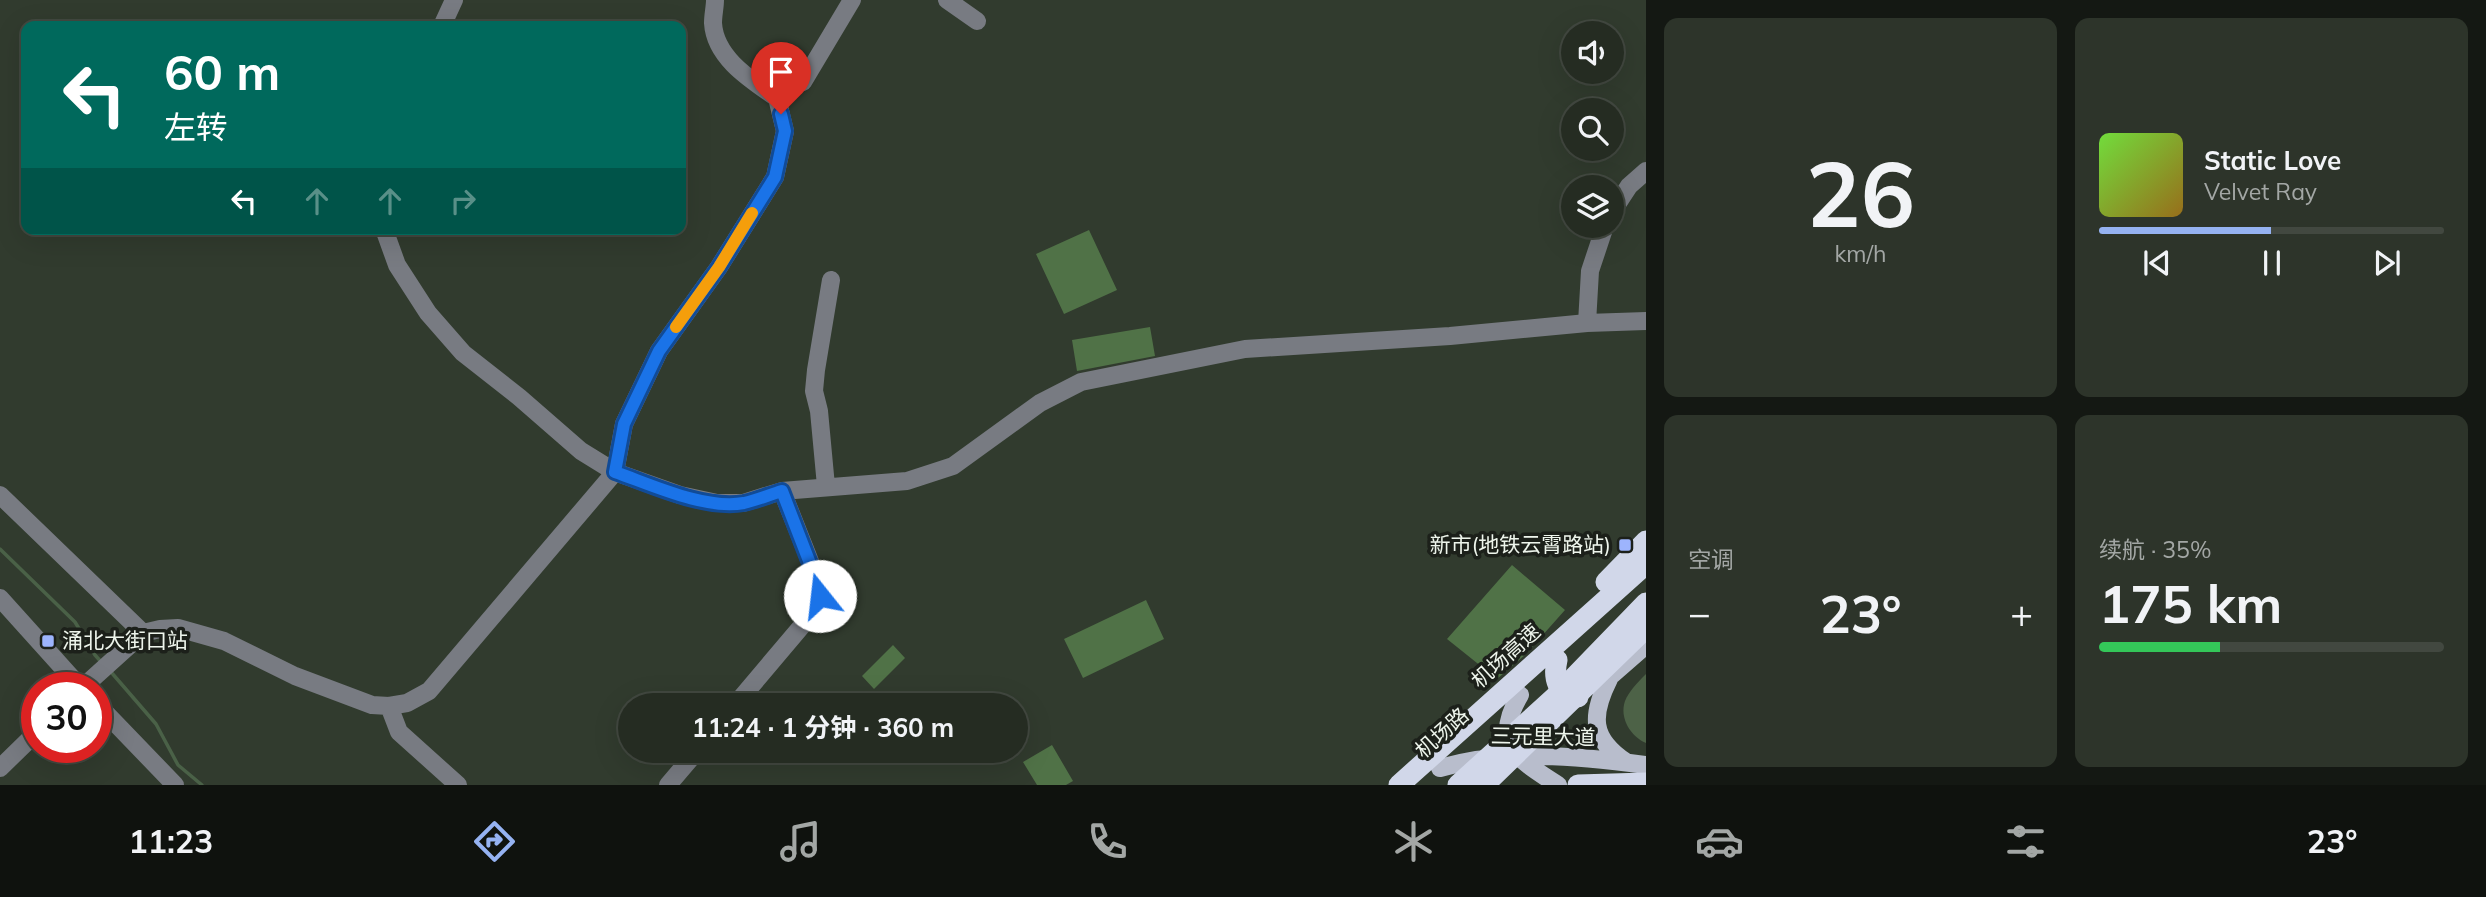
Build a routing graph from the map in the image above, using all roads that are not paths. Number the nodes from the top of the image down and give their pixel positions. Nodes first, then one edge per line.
1 (454, 0) edge
2 (715, 0) edge
3 (852, 0) edge
4 (947, 0) edge
5 (444, 21) edge
6 (976, 21) dead end
7 (777, 98) junction
8 (1646, 171) edge
9 (1624, 194) edge
10 (386, 235) edge
11 (1601, 238) edge
12 (831, 280) dead end
13 (1646, 321) edge
14 (1587, 323) junction
15 (615, 472) junction
16 (826, 486) junction
17 (782, 491) junction
18 (0, 495) edge
19 (1646, 541) edge
20 (1643, 572) edge
21 (0, 598) edge
22 (1646, 603) edge
23 (1646, 615) edge
24 (1646, 628) edge
25 (143, 633) junction
26 (1646, 645) edge
27 (1557, 660) junction
28 (72, 672) edge
29 (99, 672) edge
30 (1610, 677) junction
31 (745, 693) edge
32 (1520, 695) junction
33 (1587, 697) junction
34 (389, 706) junction
35 (112, 720) edge
36 (1467, 724) junction
37 (21, 748) edge
38 (1518, 756) junction
39 (1626, 762) junction
40 (687, 763) edge
41 (1646, 765) edge
42 (0, 768) edge
43 (1440, 768) junction
44 (1646, 783) edge
45 (175, 785) edge
46 (458, 785) edge
47 (668, 785) edge
48 (1399, 785) edge
49 (1421, 785) edge
50 (1458, 785) edge
51 (1484, 785) edge
52 (1558, 785) edge
53 (1578, 785) edge

1 - 5 street
2 - 7 street
3 - 7 street
4 - 6 street
7 - 15 street
8 - 9 street
10 - 15 street
11 - 14 street
12 - 16 street
13 - 14 street
14 - 16 street
15 - 17 street
15 - 34 street
16 - 17 street
17 - 31 street
18 - 25 street
19 - 36 highway
20 - 23 highway
20 - 27 highway, 机场路
20 - 36 highway, 机场高速
21 - 28 street
22 - 50 highway, bridge
24 - 51 highway, bridge
25 - 29 street
25 - 34 street
26 - 30 main road
27 - 32 highway, 机场路
27 - 33 highway
30 - 33 main road
30 - 39 main road
32 - 38 main road
32 - 43 highway, 机场路
33 - 38 main road
34 - 46 street
35 - 45 street
36 - 48 highway, 机场高速
37 - 42 street
38 - 39 main road, 三元里大道
38 - 43 main road, 三元里大道
38 - 51 main road
38 - 52 main road
39 - 41 main road, 三元里大道
40 - 47 street
43 - 49 highway, 机场路
44 - 53 highway

